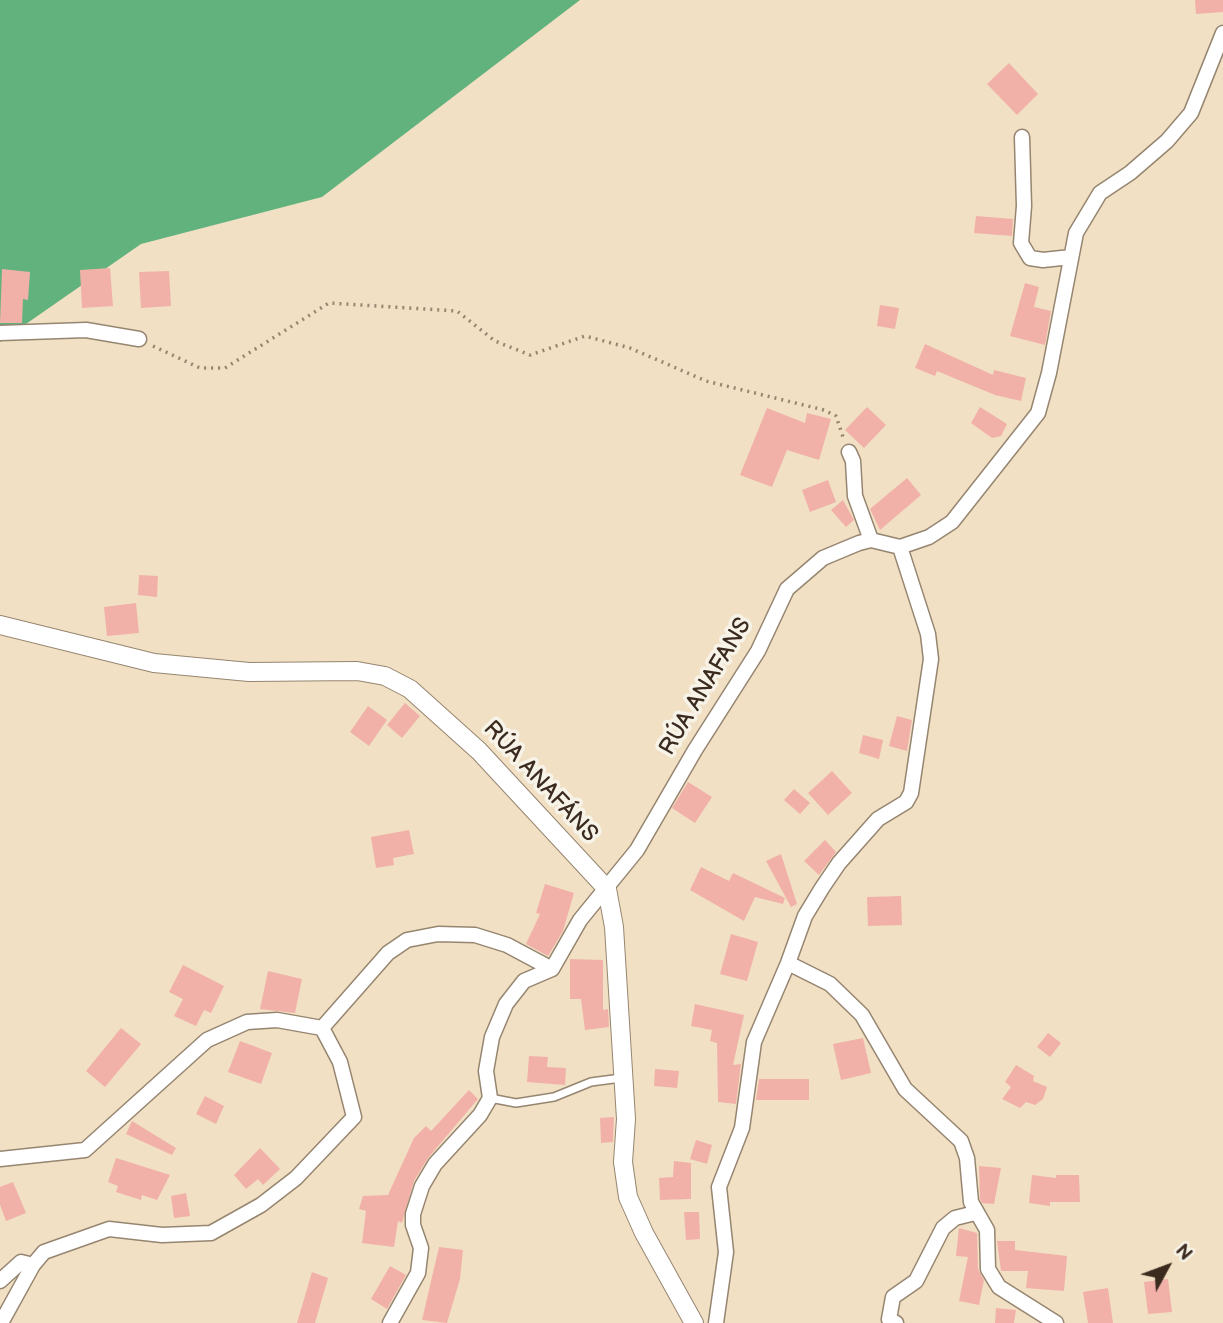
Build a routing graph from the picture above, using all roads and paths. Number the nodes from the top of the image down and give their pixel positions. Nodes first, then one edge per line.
1 (1223, 33) edge
2 (1022, 136) dead end
3 (1071, 257) junction
4 (0, 333) edge
5 (139, 339) joint
6 (849, 452) joint
7 (871, 540) junction
8 (900, 547) junction
9 (0, 625) edge
10 (607, 889) junction
11 (788, 963) junction
12 (552, 969) junction
13 (322, 1028) junction
14 (623, 1078) junction
15 (489, 1098) junction
16 (0, 1159) edge
17 (975, 1213) junction
18 (33, 1265) junction
19 (0, 1281) edge
20 (1, 1323) edge
21 (390, 1323) edge
22 (694, 1323) edge
23 (716, 1323) edge
24 (896, 1323) edge
25 (1056, 1323) edge

1 - 3 street
2 - 3 street
3 - 8 street
4 - 5 street
5 - 6 path
6 - 7 street
7 - 8 street
7 - 10 street, RÚA ANAFANS
8 - 11 street
9 - 10 street, RÚA ANAFÁNS
10 - 12 street, RÚA ANAFANS
10 - 14 street
11 - 17 street
11 - 23 street
12 - 13 street
12 - 15 street
13 - 16 street
13 - 18 street
14 - 15 lane
14 - 22 street
15 - 21 street
17 - 24 street
17 - 25 street
18 - 19 street
18 - 20 street

